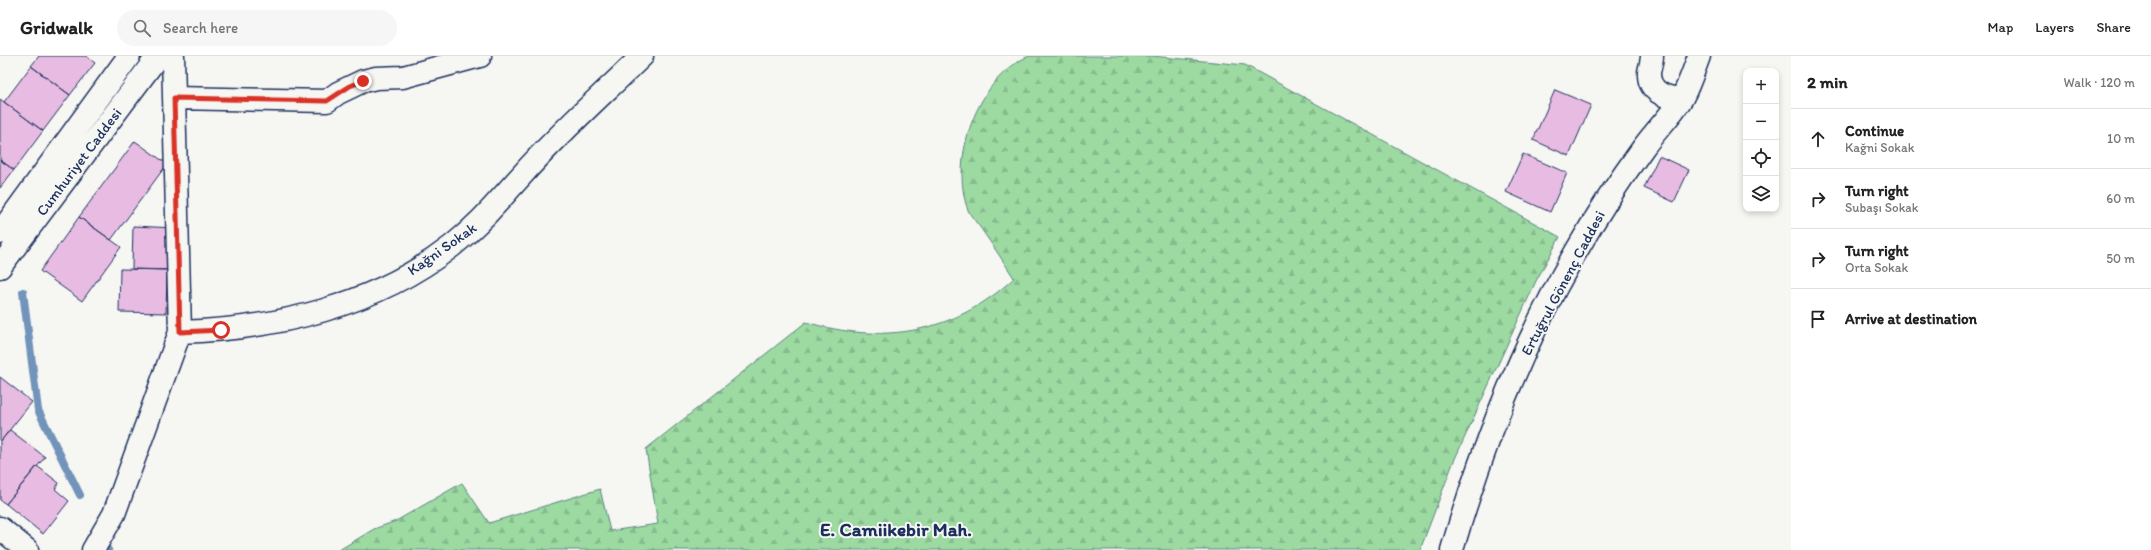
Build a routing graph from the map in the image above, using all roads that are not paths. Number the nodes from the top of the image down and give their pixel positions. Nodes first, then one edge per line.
1 (129, 56) edge
2 (158, 56) edge
3 (173, 56) edge
4 (480, 56) edge
5 (642, 56) edge
6 (1652, 56) edge
7 (1700, 56) edge
8 (174, 98) junction
9 (1682, 98) junction
10 (0, 233) edge
11 (0, 267) edge
12 (180, 332) junction
13 (0, 528) edge
14 (27, 550) edge
15 (93, 550) edge
16 (1452, 550) edge

1 - 10 street, Cumhuriyet Caddesi
2 - 11 street, Cumhuriyet Caddesi
3 - 8 street
4 - 8 street
5 - 12 street, Kağni Sokak
6 - 9 street
7 - 9 street, Ertuğrul Gönenç Caddesi
8 - 12 street
9 - 16 street, Ertuğrul Gönenç Caddesi
12 - 15 street
13 - 14 street

